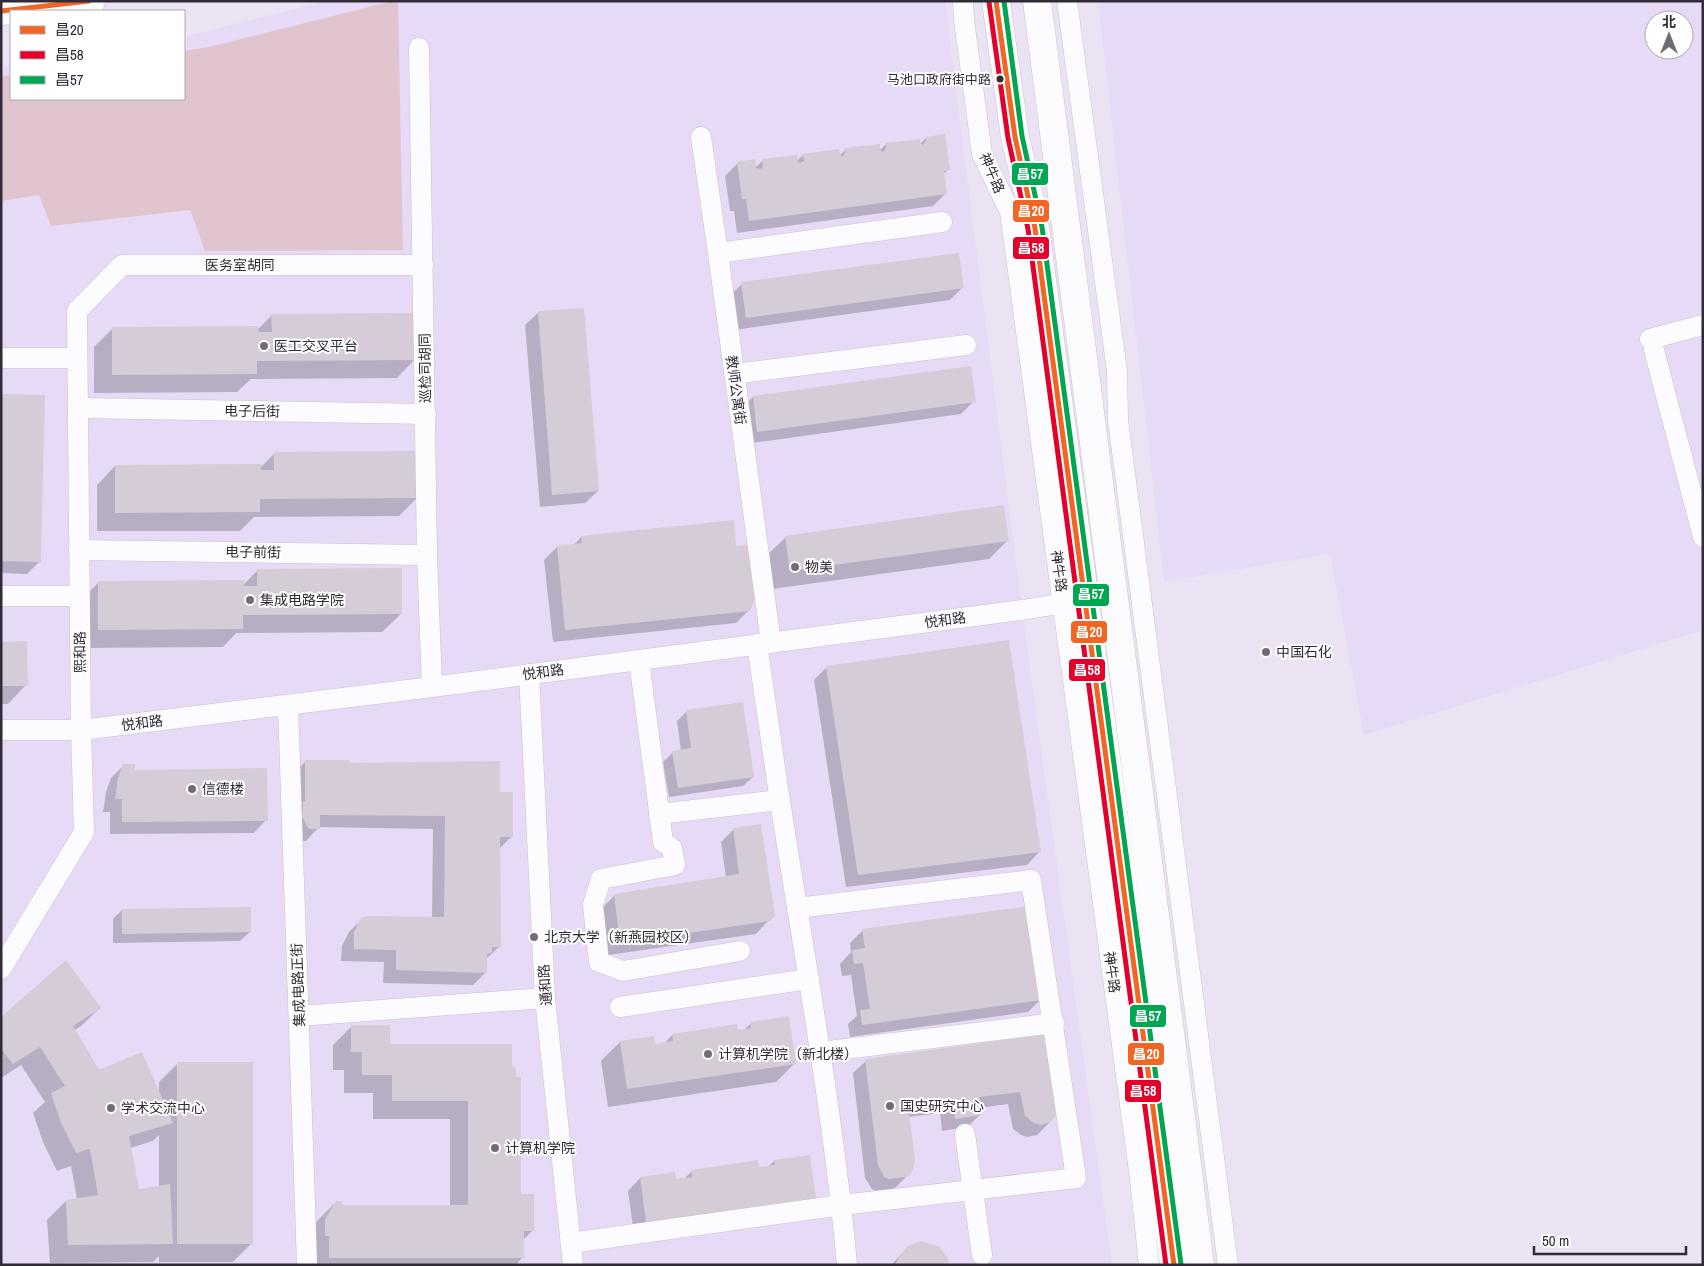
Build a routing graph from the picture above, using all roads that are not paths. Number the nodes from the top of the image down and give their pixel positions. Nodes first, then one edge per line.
1 (91, 1) edge
2 (963, 1) edge
3 (996, 1) edge
4 (1036, 1) edge
5 (1067, 1) edge
6 (1, 11) edge
7 (420, 48) dead end
8 (701, 137) dead end
9 (942, 222) dead end
10 (718, 253) junction
11 (423, 264) junction
12 (76, 311) joint
13 (1703, 325) edge
14 (966, 345) dead end
15 (1, 358) edge
16 (77, 358) junction
17 (734, 374) junction
18 (78, 408) junction
19 (426, 414) junction
20 (1703, 537) edge
21 (79, 550) junction
22 (427, 554) junction
23 (1, 596) edge
24 (79, 596) junction
25 (1074, 601) junction
26 (764, 644) junction
27 (639, 660) junction
28 (529, 674) junction
29 (432, 687) junction
30 (288, 704) junction
31 (1, 730) edge
32 (81, 730) junction
33 (780, 800) junction
34 (659, 814) junction
35 (797, 908) junction
36 (740, 952) dead end
37 (1, 969) edge
38 (809, 979) junction
39 (545, 998) junction
40 (620, 1007) dead end
41 (299, 1016) junction
42 (1054, 1023) junction
43 (821, 1052) junction
44 (965, 1134) dead end
45 (972, 1189) junction
46 (842, 1205) junction
47 (571, 1242) junction
48 (982, 1255) dead end
49 (307, 1265) edge
50 (573, 1265) edge
51 (847, 1265) edge
52 (1149, 1265) edge
53 (1174, 1265) edge
54 (1200, 1265) edge
55 (1228, 1265) edge

1 - 6 main road
2 - 25 street, 神牛路
3 - 25 main road, 神牛路
4 - 54 main road
5 - 55 street
7 - 11 street, 巡检司胡同
8 - 10 street, 教师公寓街
9 - 10 street
10 - 17 street, 教师公寓街
11 - 12 street, 医务室胡同
11 - 19 street, 巡检司胡同
12 - 16 street, 熙和路
13 - 20 street
14 - 17 street
15 - 16 street
16 - 18 street, 熙和路
17 - 26 street, 教师公寓街
18 - 19 street, 电子后街
18 - 21 street, 熙和路
19 - 22 street, 巡检司胡同
21 - 22 street, 电子前街
21 - 24 street, 熙和路
22 - 29 street, 巡检司胡同
23 - 24 street
24 - 32 street, 熙和路
25 - 26 street, 悦和路
25 - 52 street, 神牛路
25 - 53 main road, 神牛路
26 - 27 street, 悦和路
26 - 33 street, 教师公寓街
27 - 28 street, 悦和路
27 - 34 street
28 - 29 street, 悦和路
28 - 39 street, 通和路
29 - 30 street, 悦和路
30 - 32 street, 悦和路
30 - 41 street, 集成电路正街
31 - 32 street, 悦和路
32 - 37 street, 熙和路
33 - 34 street
33 - 35 street, 教师公寓街
34 - 36 street
35 - 38 street, 教师公寓街
35 - 42 street
38 - 40 street
38 - 43 street, 教师公寓街
39 - 41 street
39 - 47 street, 通和路
41 - 49 street, 集成电路正街
42 - 43 street
42 - 45 street
43 - 46 street, 教师公寓街
44 - 45 street
45 - 46 street
45 - 48 street
46 - 47 street
46 - 51 street, 教师公寓街
47 - 50 street, 通和路

